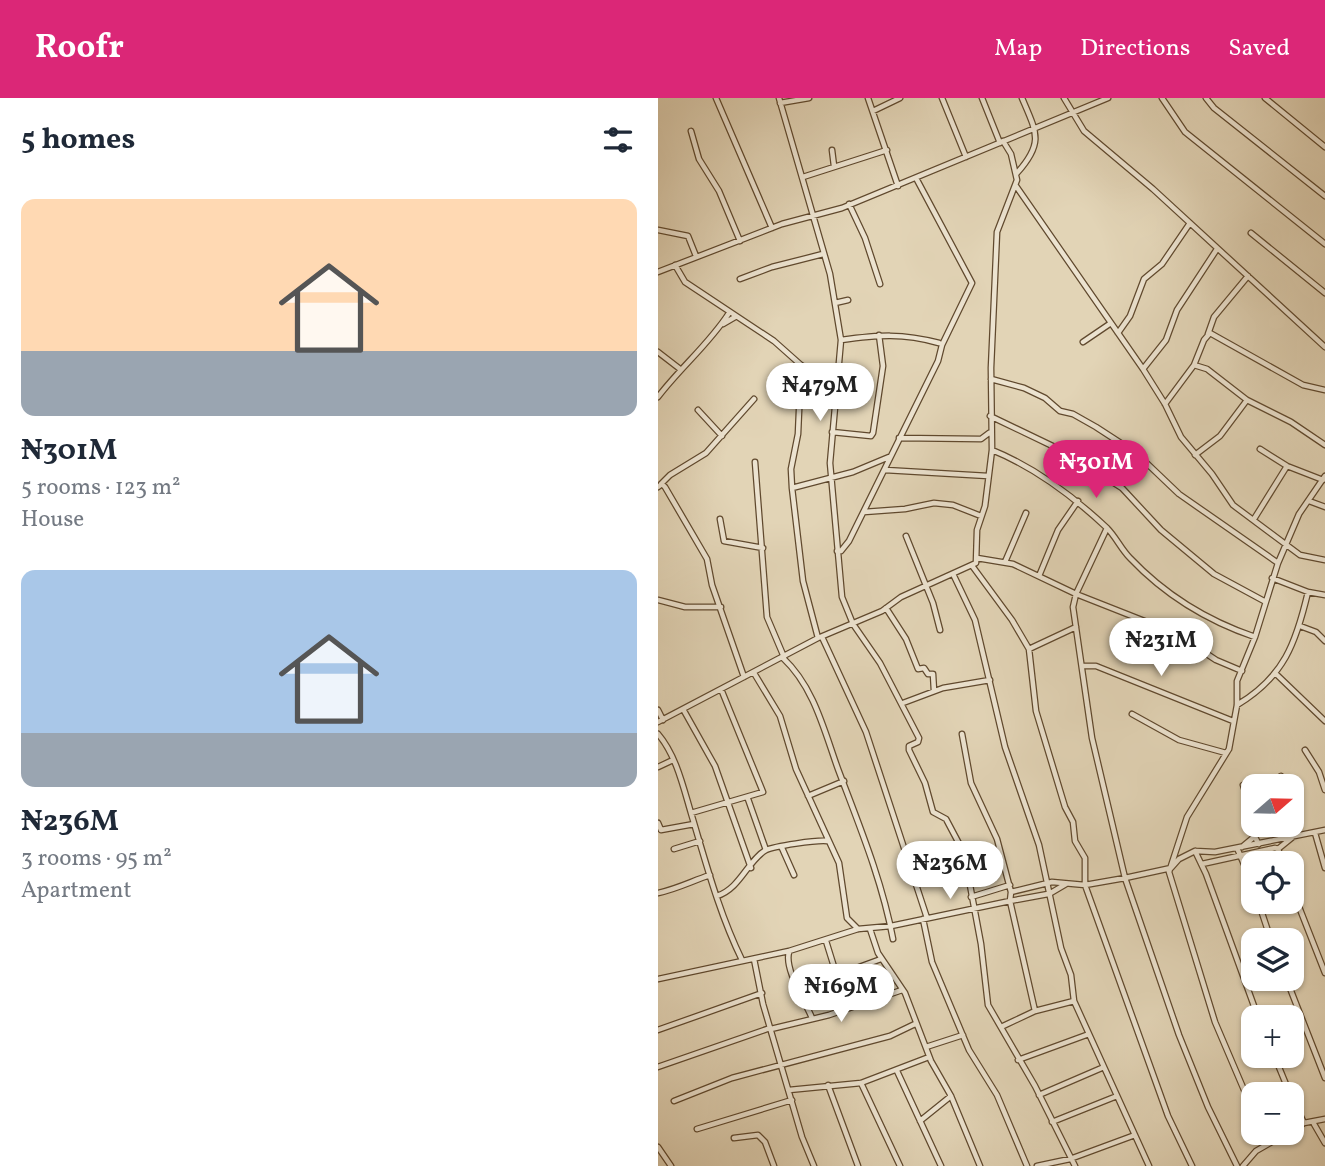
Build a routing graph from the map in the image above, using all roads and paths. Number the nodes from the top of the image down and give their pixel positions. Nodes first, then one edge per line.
1 (716, 98) edge
2 (809, 98) edge
3 (868, 98) edge
4 (901, 98) edge
5 (942, 98) edge
6 (982, 98) edge
7 (1022, 98) edge
8 (1064, 98) edge
9 (1107, 98) edge
10 (1162, 98) edge
11 (1206, 98) edge
12 (1265, 98) edge
13 (779, 100) edge
14 (873, 111) junction
15 (1071, 113) junction
16 (1035, 128) junction
17 (691, 131) dead end
18 (1001, 142) junction
19 (1325, 147) edge
20 (887, 149) junction
21 (832, 150) dead end
22 (966, 157) junction
23 (834, 167) junction
24 (1017, 173) junction
25 (803, 177) junction
26 (916, 178) junction
27 (898, 186) junction
28 (1016, 186) junction
29 (1325, 196) edge
30 (849, 204) junction
31 (813, 215) junction
32 (1190, 223) junction
33 (772, 228) junction
34 (658, 230) edge
35 (1251, 233) dead end
36 (740, 241) junction
37 (1325, 244) edge
38 (1217, 249) junction
39 (824, 254) junction
40 (696, 256) junction
41 (675, 265) junction
42 (658, 272) edge
43 (1248, 276) junction
44 (740, 279) dead end
45 (880, 284) dead end
46 (1325, 293) edge
47 (848, 300) dead end
48 (835, 303) junction
49 (729, 313) junction
50 (735, 317) junction
51 (1111, 323) junction
52 (723, 324) junction
53 (1118, 333) junction
54 (1208, 334) junction
55 (879, 335) junction
56 (1325, 337) edge
57 (841, 340) junction
58 (1083, 342) dead end
59 (939, 343) dead end
60 (1323, 345) edge
61 (658, 352) edge
62 (801, 365) junction
63 (1194, 365) junction
64 (680, 369) junction
65 (1143, 369) junction
66 (991, 379) junction
67 (839, 382) junction
68 (1325, 390) edge
69 (658, 397) edge
70 (754, 398) dead end
71 (1247, 400) junction
72 (1165, 404) junction
73 (698, 410) dead end
74 (990, 416) junction
75 (832, 432) junction
76 (989, 432) junction
77 (722, 436) junction
78 (898, 438) junction
79 (1325, 445) edge
80 (1260, 449) dead end
81 (992, 450) junction
82 (1195, 455) junction
83 (889, 457) junction
84 (755, 462) dead end
85 (1287, 466) junction
86 (885, 470) junction
87 (988, 476) junction
88 (1324, 478) edge
89 (659, 486) edge
90 (792, 488) junction
91 (1078, 501) junction
92 (1309, 501) junction
93 (1325, 507) edge
94 (863, 512) junction
95 (1026, 513) dead end
96 (981, 516) junction
97 (720, 519) dead end
98 (1254, 519) junction
99 (1107, 528) junction
100 (906, 536) dead end
101 (1286, 546) junction
102 (763, 548) junction
103 (837, 551) junction
104 (977, 558) junction
105 (1325, 560) edge
106 (1005, 562) junction
107 (1278, 563) junction
108 (973, 567) junction
109 (954, 575) junction
110 (1039, 576) junction
111 (1272, 578) junction
112 (926, 586) junction
113 (1308, 592) junction
114 (1076, 594) junction
115 (1325, 594) edge
116 (658, 600) edge
117 (1264, 601) junction
118 (721, 607) junction
119 (886, 608) junction
120 (853, 624) junction
121 (1300, 626) junction
122 (1076, 628) junction
123 (940, 630) dead end
124 (1255, 637) junction
125 (820, 638) junction
126 (1325, 641) edge
127 (1030, 649) junction
128 (784, 657) junction
129 (1083, 666) junction
130 (1242, 671) junction
131 (754, 673) junction
132 (1275, 673) junction
133 (744, 677) junction
134 (990, 680) junction
135 (721, 689) junction
136 (934, 691) junction
137 (903, 703) junction
138 (1237, 705) junction
139 (683, 709) junction
140 (658, 710) edge
141 (1132, 714) dead end
142 (660, 721) edge
143 (1233, 721) junction
144 (1325, 721) edge
145 (658, 734) edge
146 (962, 734) dead end
147 (1305, 750) dead end
148 (1226, 753) junction
149 (673, 760) junction
150 (658, 767) edge
151 (844, 781) junction
152 (1325, 790) edge
153 (808, 796) junction
154 (748, 799) junction
155 (728, 804) junction
156 (691, 813) junction
157 (658, 822) edge
158 (694, 824) junction
159 (1325, 830) edge
160 (1315, 833) junction
161 (1304, 835) edge
162 (1254, 837) joint
163 (1290, 837) edge
164 (1293, 837) edge
165 (700, 841) junction
166 (828, 841) junction
167 (1178, 844) junction
168 (1259, 844) junction
169 (1240, 847) junction
170 (782, 848) junction
171 (674, 849) dead end
172 (1278, 849) joint
173 (766, 850) junction
174 (1241, 851) edge
175 (1266, 851) edge
176 (1192, 852) junction
177 (1241, 855) edge
178 (1202, 864) junction
179 (751, 868) junction
180 (1171, 868) junction
181 (1325, 868) edge
182 (710, 875) junction
183 (794, 875) dead end
184 (1125, 878) junction
185 (1049, 883) junction
186 (1010, 885) junction
187 (1064, 885) junction
188 (1085, 885) junction
189 (1011, 892) junction
190 (658, 893) edge
191 (1049, 894) junction
192 (717, 896) junction
193 (971, 897) junction
194 (1010, 901) junction
195 (973, 909) junction
196 (1302, 914) edge
197 (925, 919) junction
198 (891, 926) junction
199 (858, 929) junction
200 (870, 929) junction
201 (893, 939) dead end
202 (826, 941) junction
203 (789, 951) junction
204 (754, 958) junction
205 (881, 958) junction
206 (742, 960) junction
207 (1325, 973) edge
208 (658, 979) edge
209 (902, 989) junction
210 (1291, 991) edge
211 (762, 993) junction
212 (1074, 1001) junction
213 (1254, 1005) edge
214 (1035, 1011) junction
215 (812, 1018) junction
216 (915, 1024) junction
217 (1001, 1027) junction
218 (770, 1029) junction
219 (658, 1030) edge
220 (1089, 1034) junction
221 (963, 1035) junction
222 (926, 1048) junction
223 (929, 1057) junction
224 (1018, 1060) junction
225 (782, 1065) junction
226 (658, 1067) edge
227 (1104, 1067) junction
228 (897, 1071) junction
229 (1325, 1079) edge
230 (861, 1083) junction
231 (1241, 1083) edge
232 (828, 1085) junction
233 (789, 1090) junction
234 (1039, 1095) junction
235 (951, 1096) junction
236 (1117, 1096) junction
237 (792, 1100) junction
238 (674, 1101) dead end
239 (1325, 1119) edge
240 (920, 1121) junction
241 (1052, 1122) junction
242 (1304, 1123) edge
243 (1314, 1124) junction
244 (697, 1129) dead end
245 (1135, 1135) junction
246 (734, 1138) dead end
247 (1325, 1143) edge
248 (1266, 1145) edge
249 (658, 1147) edge
250 (1070, 1158) junction
251 (671, 1166) edge
252 (774, 1166) edge
253 (814, 1166) edge
254 (858, 1166) edge
255 (900, 1166) edge
256 (941, 1166) edge
257 (980, 1166) edge
258 (1027, 1166) edge
259 (1038, 1166) edge
260 (1075, 1166) edge
261 (1149, 1166) edge
262 (1192, 1166) edge
263 (1240, 1166) edge

1 - 33 street
2 - 13 street
3 - 14 street
4 - 14 street
5 - 22 street
6 - 18 street
7 - 16 street
8 - 15 street
9 - 15 street
10 - 37 street
11 - 29 street
12 - 19 street
13 - 25 street
14 - 20 street
15 - 16 street
15 - 32 street
16 - 18 street
16 - 24 street
17 - 36 street
18 - 22 street
18 - 24 street
20 - 23 street
20 - 27 street
21 - 23 street
22 - 26 street
23 - 25 street
24 - 28 street
25 - 31 street
26 - 27 street
26 - 78 street
27 - 30 street
28 - 51 street
28 - 66 street
30 - 31 street
30 - 45 street
31 - 33 street
31 - 39 street
32 - 38 street
32 - 53 street
33 - 36 street
34 - 40 street
35 - 46 street
36 - 40 street
38 - 43 street
38 - 65 street
39 - 44 street
39 - 48 street
40 - 41 street
41 - 42 street
41 - 49 street
43 - 54 street
43 - 60 street
47 - 48 street
48 - 57 street
49 - 50 street
49 - 52 street
50 - 52 street
50 - 62 street
51 - 53 street
51 - 58 street
52 - 64 street
53 - 65 street
54 - 63 street
54 - 68 street
55 - 57 street
55 - 59 street
55 - 75 street
56 - 60 street
57 - 67 street
61 - 64 street
62 - 67 street
62 - 90 street
63 - 71 street
63 - 72 street
64 - 69 street
65 - 72 street
66 - 74 street
66 - 107 street
67 - 75 street
70 - 77 street
71 - 79 street
71 - 82 street
72 - 82 street
73 - 77 street
74 - 76 street
74 - 117 street
75 - 103 street
76 - 78 street
76 - 81 street
77 - 89 street
78 - 83 street
80 - 85 street
81 - 87 street
81 - 91 street
82 - 98 street
83 - 86 street
83 - 90 street
84 - 102 street
85 - 88 street
85 - 98 street
86 - 87 street
86 - 94 street
87 - 96 street
88 - 92 street
89 - 118 street
90 - 125 street
91 - 99 street
91 - 110 street
92 - 93 street
92 - 101 street
94 - 96 street
94 - 103 street
95 - 106 street
96 - 104 street
97 - 102 street
98 - 101 street
99 - 114 street
99 - 124 street
100 - 112 street
101 - 105 street
101 - 107 street
102 - 128 street
103 - 120 street
104 - 106 street
104 - 108 street
106 - 110 street
107 - 111 street
108 - 109 street
108 - 127 street
109 - 112 street
109 - 134 street
110 - 114 street
111 - 113 street
111 - 117 street
112 - 119 street
112 - 123 street
113 - 115 street
113 - 121 street
114 - 122 street
114 - 130 street
116 - 118 street
117 - 124 street
118 - 133 street
119 - 120 street
119 - 136 street
120 - 125 street
120 - 137 street
121 - 126 street
121 - 132 street
122 - 127 street
122 - 129 street
124 - 130 street
125 - 128 street
125 - 197 street
127 - 188 street
128 - 131 street
128 - 151 street
129 - 143 street
129 - 184 street
130 - 138 street
131 - 133 street
131 - 153 street
132 - 138 street
132 - 144 street
133 - 135 street
134 - 136 street
134 - 185 street
135 - 139 street
135 - 154 street
136 - 137 street
137 - 193 street
138 - 143 street
139 - 142 street
139 - 155 street
140 - 142 street
141 - 148 street
143 - 148 street
145 - 149 street
146 - 186 street
147 - 152 street
148 - 167 street
149 - 150 street
149 - 156 street
151 - 153 street
151 - 198 street
153 - 166 street
154 - 155 street
154 - 173 street
155 - 156 street
155 - 179 street
156 - 158 street
157 - 158 street
158 - 165 street
159 - 160 street
160 - 161 street
160 - 181 street
162 - 168 street
162 - 169 street
163 - 168 street
164 - 172 street
165 - 171 street
165 - 182 street
166 - 170 street
166 - 199 street
167 - 176 street
167 - 180 street
168 - 169 street
169 - 174 street
169 - 176 street
170 - 173 street
170 - 183 street
172 - 175 street
173 - 179 street
176 - 178 street
176 - 180 street
177 - 178 street
178 - 213 street
179 - 192 street
180 - 184 street
180 - 231 street
182 - 190 street
182 - 192 street
184 - 188 street
184 - 263 street
185 - 187 street
185 - 189 street
185 - 191 street
186 - 189 street
186 - 193 street
187 - 188 street
187 - 191 street
188 - 262 street
189 - 194 street
191 - 194 street
191 - 212 street
192 - 206 street
193 - 195 street
194 - 195 street
194 - 214 street
195 - 197 street
195 - 217 street
196 - 207 street
197 - 198 street
197 - 221 street
198 - 200 street
198 - 201 street
199 - 200 street
199 - 202 street
200 - 205 street
202 - 203 street
202 - 205 street
203 - 204 street
203 - 215 street
204 - 206 street
204 - 211 street
205 - 209 street
206 - 208 street
209 - 215 street
209 - 216 street
210 - 229 street
211 - 218 street
211 - 219 street
212 - 214 street
212 - 220 street
214 - 217 street
215 - 218 street
216 - 222 street
216 - 225 street
217 - 224 street
218 - 225 street
218 - 226 street
220 - 224 street
220 - 227 street
221 - 222 street
221 - 258 street
222 - 223 street
223 - 228 street
223 - 235 street
224 - 234 street
225 - 233 street
225 - 238 street
227 - 234 street
227 - 236 street
228 - 230 street
228 - 240 street
230 - 232 street
230 - 255 street
232 - 233 street
232 - 254 street
233 - 237 street
234 - 241 street
235 - 240 street
235 - 257 street
236 - 241 street
236 - 245 street
237 - 244 street
237 - 253 street
239 - 243 street
240 - 256 street
241 - 250 street
242 - 243 street
243 - 247 street
245 - 250 street
245 - 261 street
246 - 252 street
248 - 263 street
249 - 251 street
250 - 259 street
250 - 260 street

